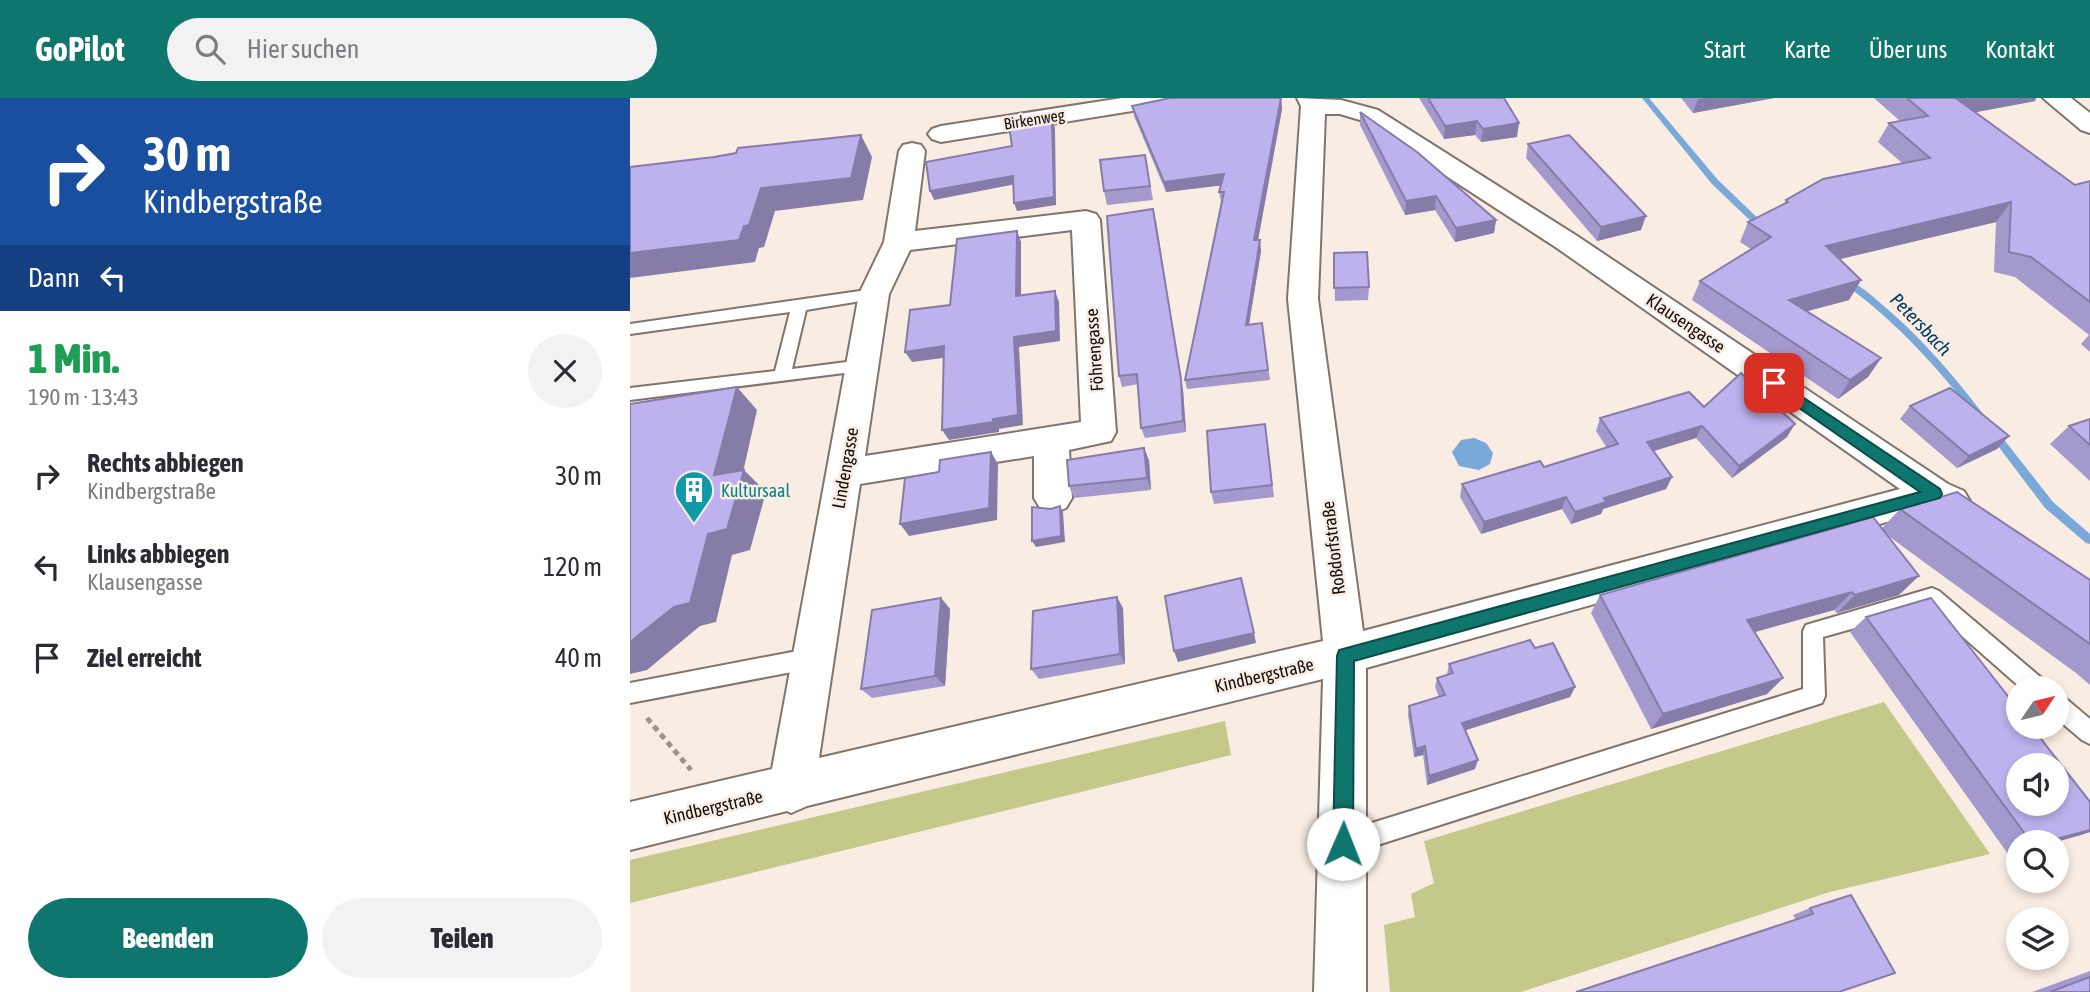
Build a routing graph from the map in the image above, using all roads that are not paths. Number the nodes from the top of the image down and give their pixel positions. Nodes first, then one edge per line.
1 (1169, 98) edge
2 (2055, 98) edge
3 (1311, 102) edge
4 (2090, 125) edge
5 (941, 134) dead end
6 (912, 151) dead end
7 (899, 242) junction
8 (874, 294) junction
9 (799, 306) junction
10 (630, 329) edge
11 (862, 366) junction
12 (782, 376) junction
13 (630, 394) edge
14 (1051, 440) junction
15 (844, 473) junction
16 (1935, 494) junction
17 (1053, 498) dead end
18 (1973, 512) edge
19 (1345, 656) junction
20 (813, 658) junction
21 (2023, 676) edge
22 (634, 701) edge
23 (2069, 715) edge
24 (2090, 733) edge
25 (791, 790) junction
26 (630, 826) edge
27 (1343, 844) junction
28 (1340, 992) edge

1 - 5 street, Birkenweg
2 - 4 street
3 - 16 street, Klausengasse
3 - 19 street, Roßdorfstraße
6 - 7 street, Lindengasse
7 - 8 street, Lindengasse
7 - 14 street, Föhrengasse
8 - 9 lane
8 - 11 street, Lindengasse
9 - 10 lane
9 - 12 lane
11 - 12 lane
11 - 15 street, Lindengasse
12 - 13 lane
14 - 15 street, Föhrengasse
14 - 17 street
15 - 20 street, Lindengasse
16 - 18 street, Klausengasse
16 - 19 street, Kindbergstraße
19 - 25 street, Kindbergstraße
19 - 27 street, Roßdorfstraße
20 - 22 lane
20 - 25 street, Lindengasse
21 - 27 lane
23 - 24 lane
25 - 26 street, Kindbergstraße
27 - 28 street, Roßdorfstraße

